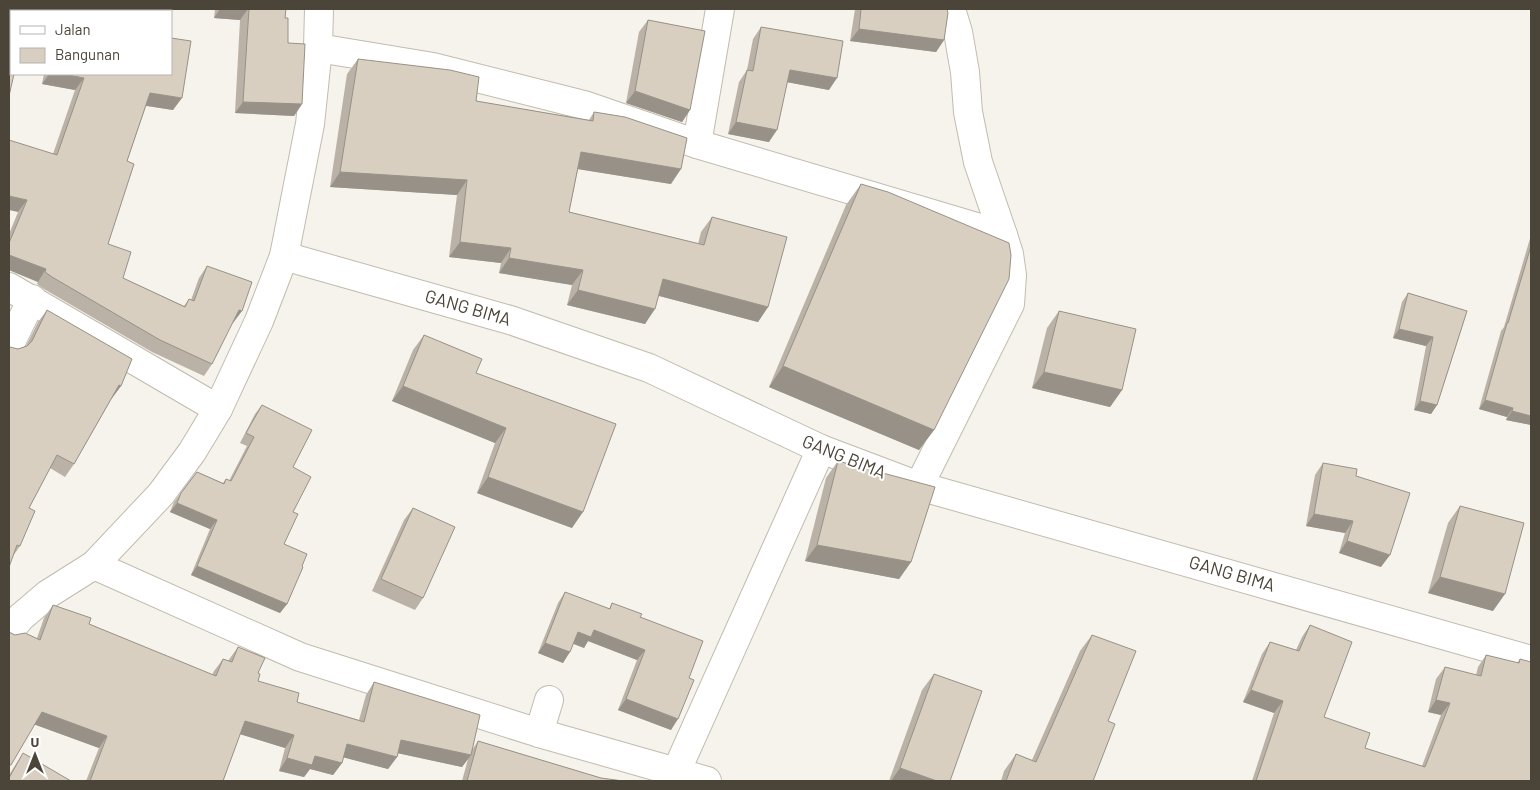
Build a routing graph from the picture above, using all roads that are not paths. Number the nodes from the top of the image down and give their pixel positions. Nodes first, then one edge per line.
1 (319, 9) edge
2 (720, 9) edge
3 (951, 9) edge
4 (318, 48) junction
5 (697, 144) junction
6 (1003, 236) junction
7 (284, 256) junction
8 (9, 286) edge
9 (32, 300) junction
10 (9, 346) edge
11 (218, 409) junction
12 (820, 449) junction
13 (919, 486) junction
14 (94, 565) junction
15 (9, 632) edge
16 (1531, 660) edge
17 (549, 700) dead end
18 (539, 733) junction
19 (674, 777) edge
20 (707, 781) edge

1 - 4 street
2 - 5 street
3 - 6 street
4 - 5 street
4 - 7 street
5 - 6 street
6 - 13 street
7 - 11 street
7 - 12 street, GANG BIMA
8 - 9 street
9 - 10 street
9 - 11 street
11 - 14 street
12 - 13 street, GANG BIMA
12 - 19 street
13 - 16 street, GANG BIMA
14 - 15 street
14 - 18 street
17 - 18 street
18 - 19 street
19 - 20 street

